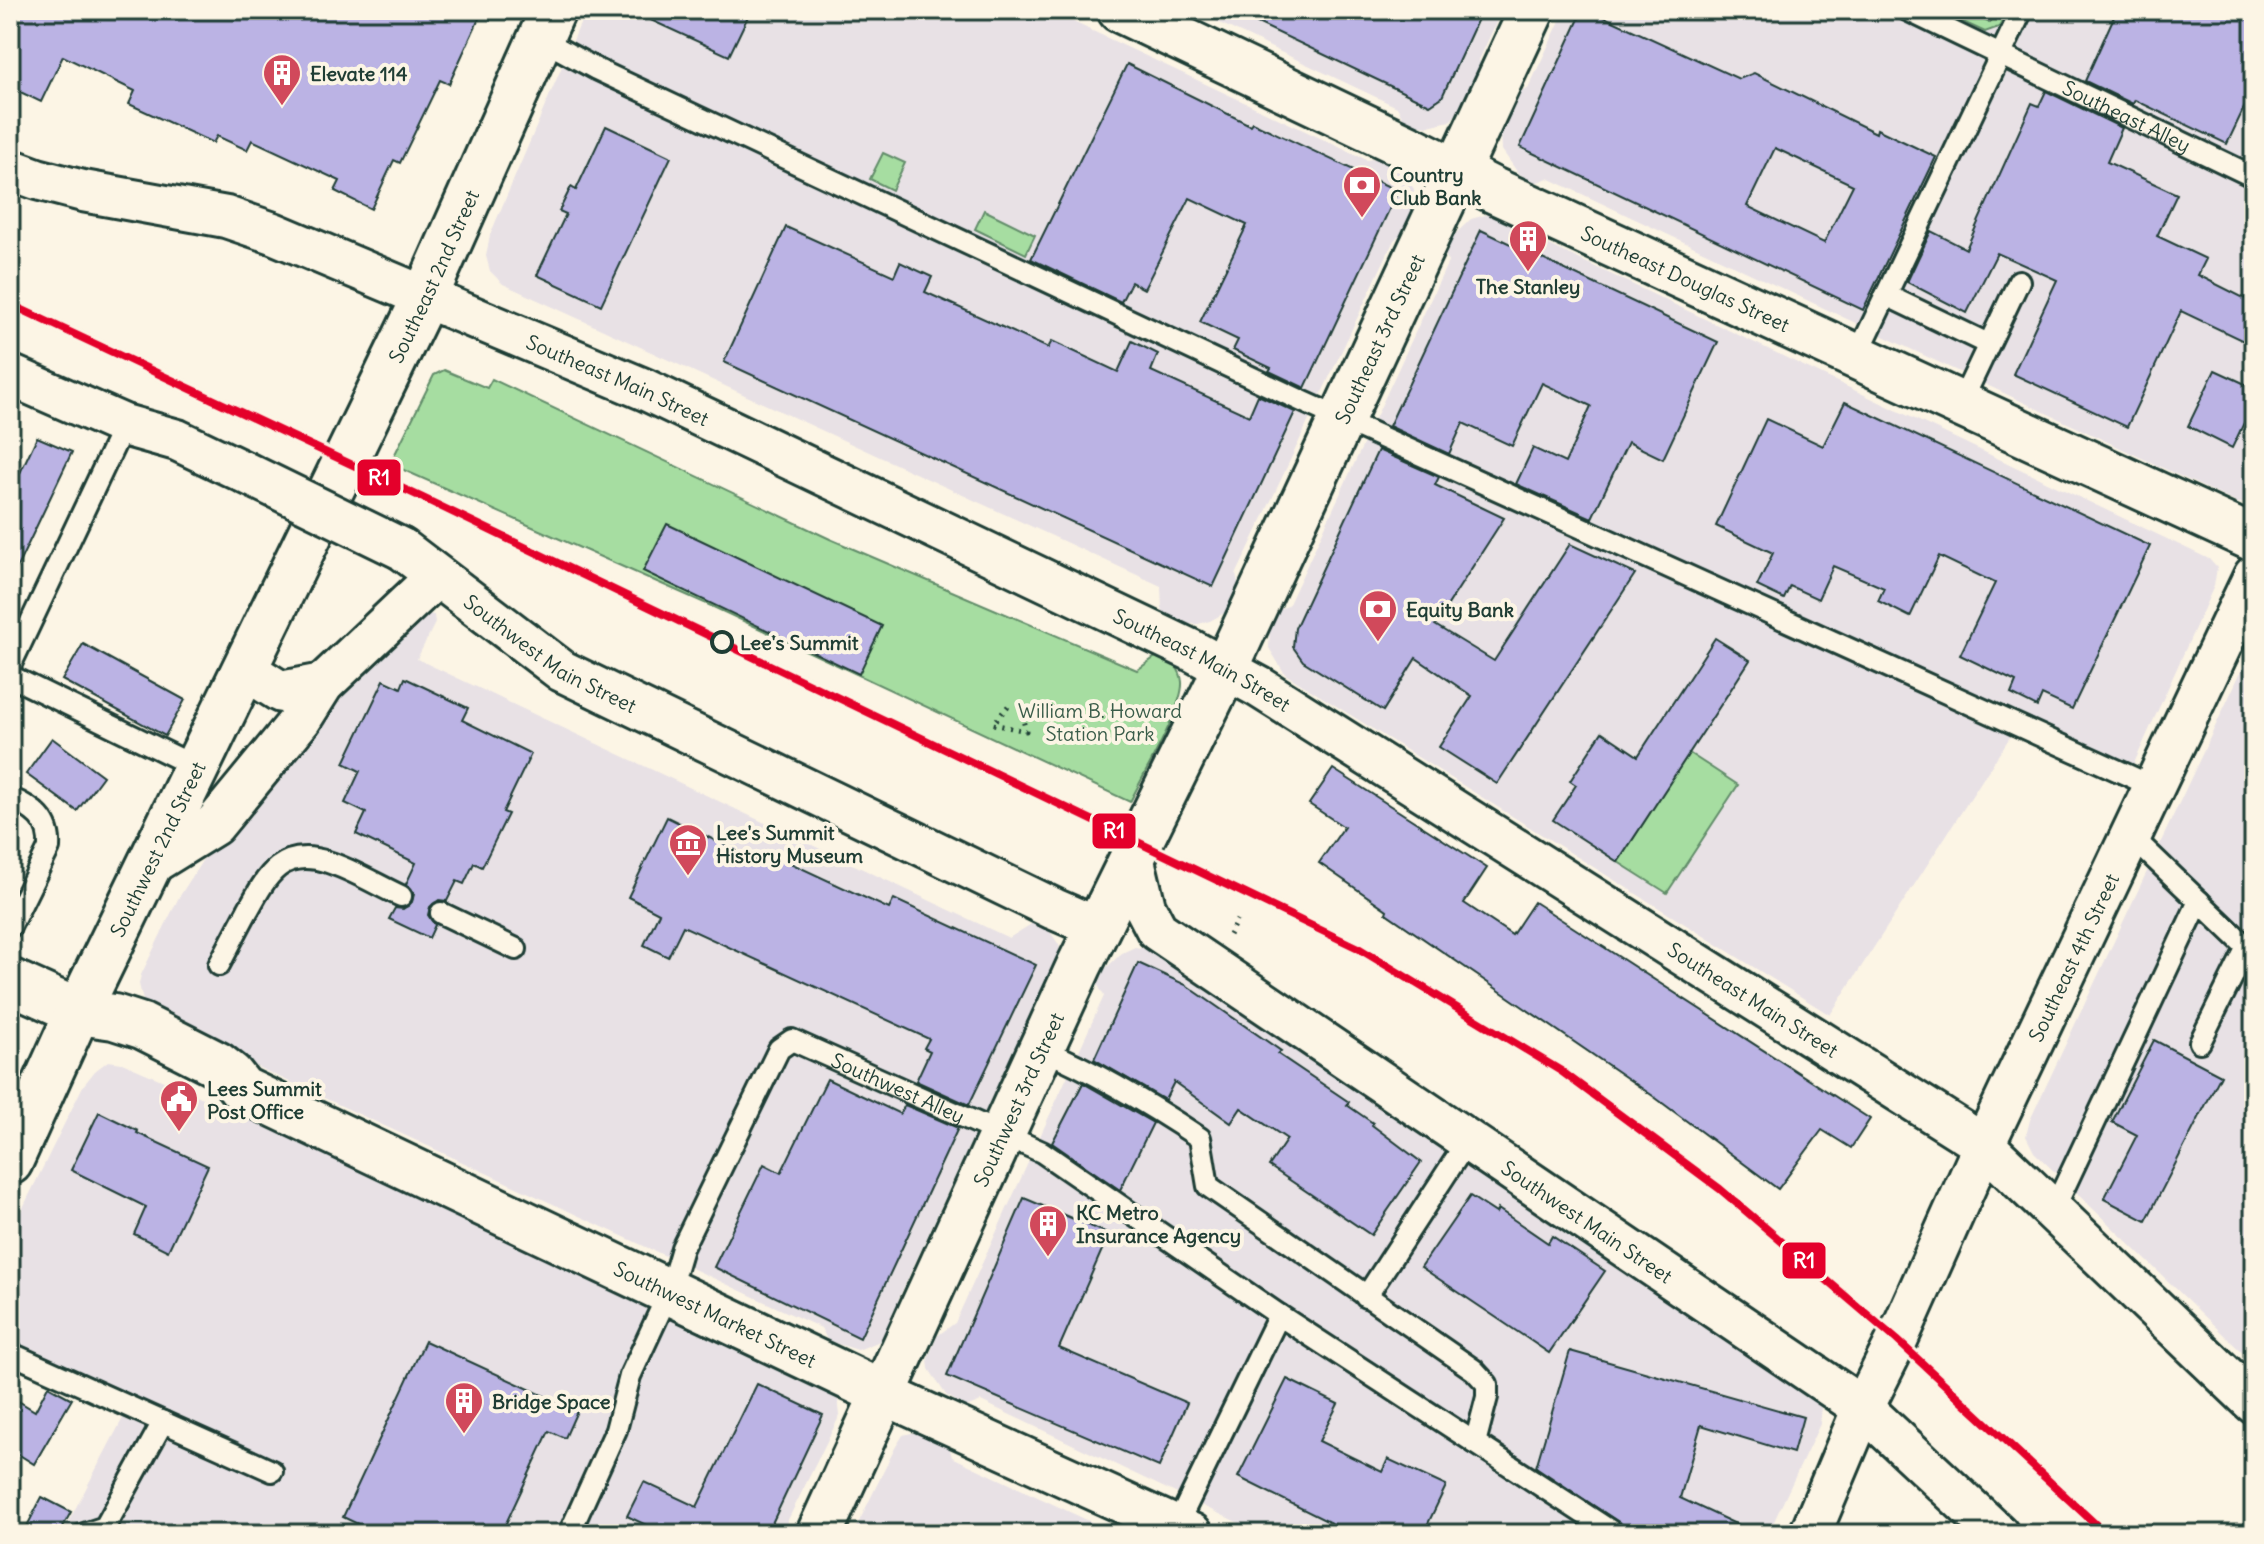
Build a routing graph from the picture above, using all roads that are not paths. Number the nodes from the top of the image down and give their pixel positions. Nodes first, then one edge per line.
1 (1120, 10) edge
2 (1532, 10) edge
3 (1907, 10) edge
4 (2022, 10) edge
5 (547, 24) edge
6 (2001, 54) junction
7 (10, 169) edge
8 (1458, 173) junction
9 (2254, 177) edge
10 (2019, 281) dead end
11 (1886, 295) junction
12 (425, 297) junction
13 (1988, 344) junction
14 (1856, 358) junction
15 (10, 375) edge
16 (1960, 405) junction
17 (1340, 419) junction
18 (124, 425) junction
19 (309, 538) joint
20 (2254, 539) edge
21 (2254, 576) edge
22 (436, 577) junction
23 (10, 666) edge
24 (1226, 668) junction
25 (246, 670) junction
26 (10, 676) edge
27 (323, 684) junction
28 (198, 768) junction
29 (2154, 787) junction
30 (10, 798) edge
31 (2131, 836) junction
32 (1133, 856) junction
33 (151, 864) junction
34 (401, 896) dead end
35 (2199, 901) junction
36 (441, 913) dead end
37 (10, 927) edge
38 (1157, 930) junction
39 (1088, 947) junction
40 (516, 949) dead end
41 (2250, 951) edge
42 (219, 965) dead end
43 (10, 981) edge
44 (79, 1012) junction
45 (2200, 1042) dead end
46 (1042, 1049) junction
47 (1002, 1136) junction
48 (1468, 1140) junction
49 (1984, 1145) junction
50 (10, 1162) edge
51 (2053, 1211) junction
52 (669, 1292) junction
53 (1366, 1297) junction
54 (1279, 1315) junction
55 (10, 1353) edge
56 (884, 1394) junction
57 (2254, 1403) edge
58 (1863, 1408) junction
59 (163, 1422) junction
60 (1475, 1443) junction
61 (272, 1471) dead end
62 (1184, 1530) edge
63 (84, 1534) edge
64 (569, 1534) edge
65 (819, 1534) edge
66 (1615, 1534) edge
67 (1810, 1534) edge
68 (1998, 1534) edge

1 - 8 street, Southeast Douglas Street
2 - 8 street, Southeast 3rd Street
3 - 6 lane, Southeast Alley
4 - 6 lane
5 - 12 street, Southeast 2nd Street
5 - 17 lane
6 - 9 lane, Southeast Alley
6 - 11 lane
7 - 12 street, Southeast Main Street
8 - 14 street, Southeast Douglas Street
8 - 17 street, Southeast 3rd Street
10 - 13 lane
11 - 13 lane
11 - 14 lane
12 - 19 street, Southeast 2nd Street
12 - 24 street, Southeast Main Street
13 - 16 lane
14 - 16 street, Southeast Douglas Street
15 - 18 street, Southwest Main Street
16 - 20 street, Southeast Douglas Street
17 - 24 street, Southeast 3rd Street
17 - 29 lane
18 - 22 street, Southwest Main Street, bridge
18 - 23 lane
19 - 25 street, Southwest 2nd Street
21 - 29 street, Southeast 4th Street
22 - 27 street
22 - 39 street, Southwest Main Street
24 - 32 street, Southwest 3rd Street
24 - 49 street, Southeast Main Street
25 - 27 street
25 - 28 street, Southwest 2nd Street
26 - 28 lane
27 - 33 street
28 - 33 street, Southwest 2nd Street
29 - 31 street, Southeast 4th Street
30 - 37 lane
31 - 35 lane
31 - 49 street, Southeast 4th Street
32 - 38 street
32 - 39 street, Southwest 3rd Street
33 - 44 street, Southwest 2nd Street
34 - 42 lane
35 - 41 lane
35 - 51 lane
36 - 40 lane
38 - 39 street
38 - 48 street, Southwest Main Street
39 - 46 street, Southwest 3rd Street
41 - 45 lane
43 - 44 street, Southwest Market Street
44 - 50 street, Southwest 2nd Street
44 - 52 street, Southwest Market Street
46 - 47 street, Southwest 3rd Street
46 - 53 lane
47 - 52 lane, Southwest Alley
47 - 54 lane, Southwest Alley
47 - 56 street, Southwest 3rd Street
48 - 53 lane
48 - 58 street, Southwest Main Street
49 - 51 street, Southeast Main Street
49 - 58 street, Southeast 4th Street
51 - 57 street, Southeast Main Street
52 - 56 street, Southwest Market Street
52 - 64 lane
53 - 60 lane
54 - 60 lane, Southwest Alley
54 - 62 lane
55 - 59 lane
56 - 62 street, Southwest Market Street
56 - 65 street, Southwest 3rd Street
58 - 67 street, Southeast 4th Street
58 - 68 street, Southwest Main Street
59 - 61 lane
59 - 63 lane
60 - 66 lane, Southwest Alley

